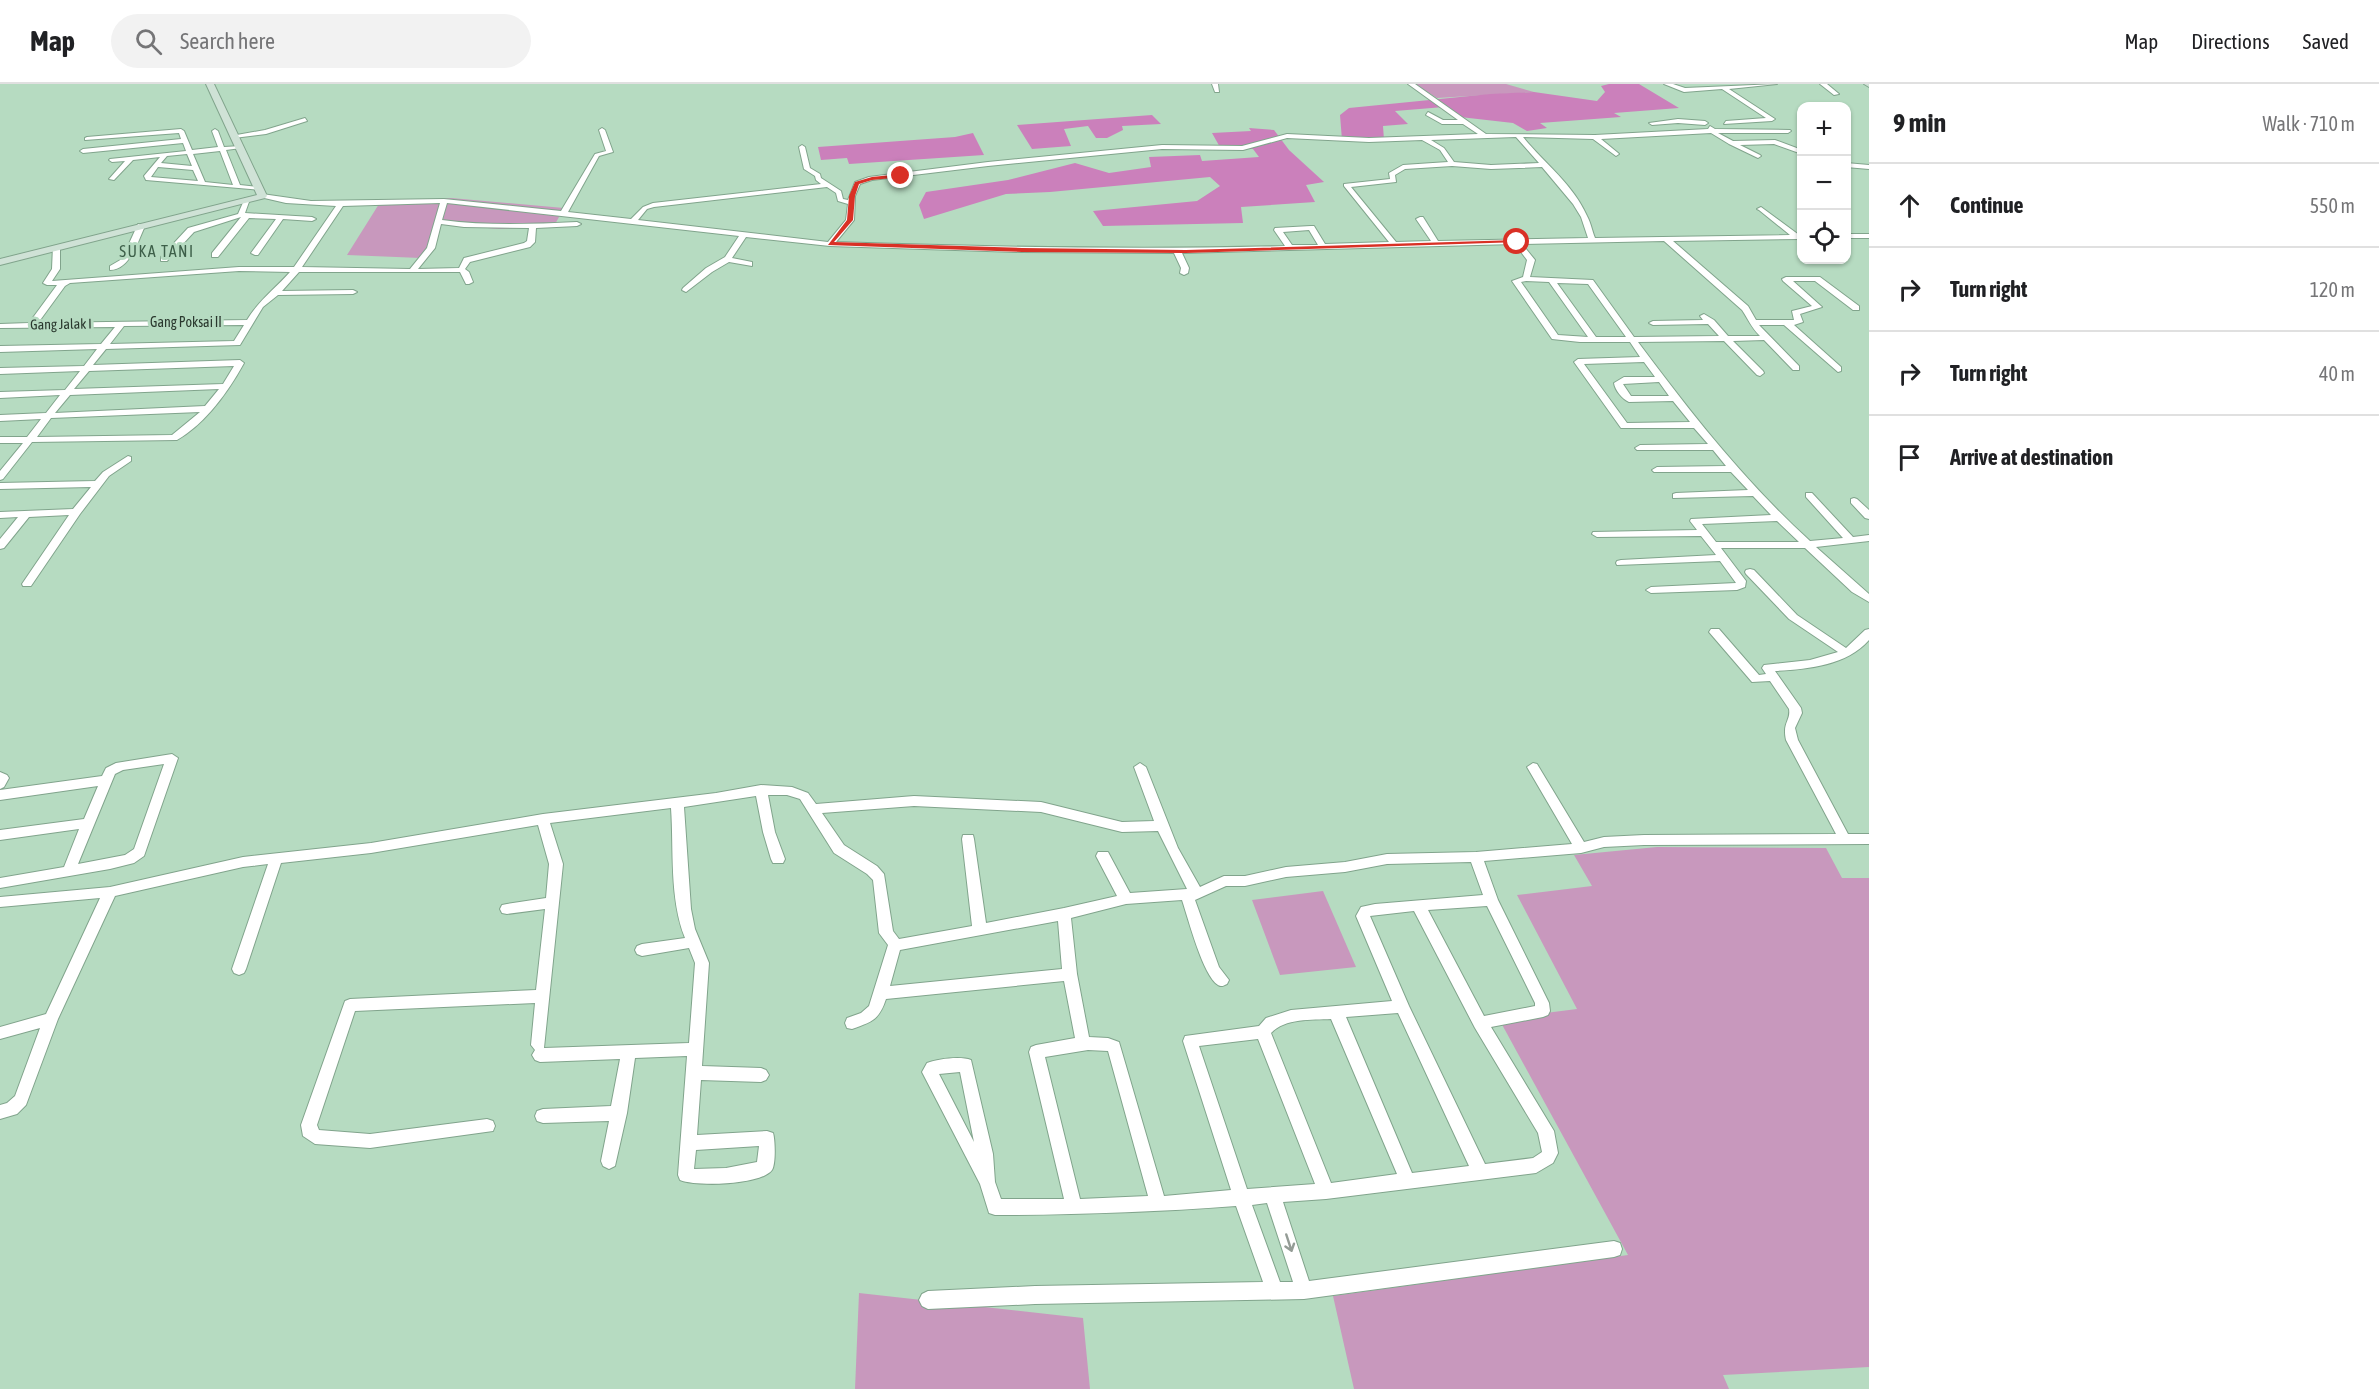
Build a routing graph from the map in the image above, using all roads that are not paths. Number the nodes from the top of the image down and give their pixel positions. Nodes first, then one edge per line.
1 (210, 84) edge
2 (1215, 84) edge
3 (1411, 84) edge
4 (1667, 84) edge
5 (1774, 84) edge
6 (1823, 84) edge
7 (1724, 88) junction
8 (1217, 91) dead end
9 (1836, 94) dead end
10 (1428, 114) dead end
11 (305, 120) dead end
12 (1757, 120) junction
13 (1462, 122) junction
14 (1652, 123) dead end
15 (1704, 123) junction
16 (602, 130) dead end
17 (1712, 130) junction
18 (1768, 130) junction
19 (215, 131) dead end
20 (1788, 131) dead end
21 (1518, 135) junction
22 (234, 136) junction
23 (1485, 136) junction
24 (1422, 137) junction
25 (1595, 137) junction
26 (87, 139) dead end
27 (184, 141) junction
28 (1088, 143) dead end
29 (1731, 143) junction
30 (1781, 143) junction
31 (235, 147) junction
32 (802, 147) dead end
33 (223, 150) junction
34 (83, 151) dead end
35 (1797, 151) edge
36 (190, 153) junction
37 (1616, 154) dead end
38 (165, 155) junction
39 (1089, 155) junction
40 (1758, 156) dead end
41 (131, 158) junction
42 (112, 160) dead end
43 (1452, 164) junction
44 (157, 165) junction
45 (1546, 165) junction
46 (1851, 165) edge
47 (1869, 167) edge
48 (196, 168) junction
49 (112, 179) dead end
50 (202, 183) junction
51 (828, 185) junction
52 (250, 191) junction
53 (444, 201) junction
54 (341, 203) junction
55 (852, 203) junction
56 (1761, 209) dead end
57 (564, 213) junction
58 (244, 216) junction
59 (280, 218) junction
60 (312, 219) dead end
61 (1420, 219) dead end
62 (438, 221) junction
63 (633, 221) junction
64 (577, 224) dead end
65 (141, 226) junction
66 (533, 226) junction
67 (744, 234) junction
68 (1797, 236) edge
69 (1851, 236) edge
70 (1869, 236) edge
71 (1797, 237) edge
72 (1664, 238) junction
73 (1592, 240) junction
74 (1517, 242) junction
75 (1436, 243) junction
76 (830, 244) junction
77 (1394, 244) junction
78 (1323, 247) junction
79 (56, 248) junction
80 (1290, 248) junction
81 (1177, 251) junction
82 (255, 253) dead end
83 (215, 255) dead end
84 (164, 259) dead end
85 (728, 259) junction
86 (0, 262) edge
87 (749, 264) dead end
88 (113, 268) dead end
89 (298, 268) junction
90 (461, 270) junction
91 (412, 271) junction
92 (1184, 273) dead end
93 (1526, 279) junction
94 (1552, 281) junction
95 (339, 282) junction
96 (469, 282) dead end
97 (63, 284) junction
98 (686, 290) dead end
99 (354, 292) dead end
100 (275, 293) junction
101 (1856, 308) dead end
102 (1647, 316) dead end
103 (249, 322) junction
104 (1786, 322) junction
105 (122, 323) junction
106 (1653, 323) junction
107 (1752, 323) junction
108 (32, 325) junction
109 (0, 326) edge
110 (1767, 338) junction
111 (1594, 340) junction
112 (1632, 340) junction
113 (1668, 340) junction
114 (1727, 340) junction
115 (102, 347) junction
116 (0, 349) edge
117 (1646, 359) junction
118 (88, 368) junction
119 (1796, 368) dead end
120 (1838, 369) dead end
121 (0, 370) edge
122 (1760, 373) dead end
123 (1661, 379) junction
124 (226, 386) junction
125 (66, 393) junction
126 (0, 395) edge
127 (1677, 398) junction
128 (206, 409) junction
129 (48, 416) junction
130 (0, 418) edge
131 (1698, 424) junction
132 (30, 439) junction
133 (0, 440) edge
134 (1716, 447) junction
135 (1640, 448) dead end
136 (128, 459) dead end
137 (1734, 469) junction
138 (1657, 470) dead end
139 (2, 472) edge
140 (97, 484) junction
141 (0, 486) edge
142 (1756, 493) junction
143 (1809, 495) dead end
144 (1676, 496) dead end
145 (1854, 501) dead end
146 (76, 512) junction
147 (26, 514) junction
148 (0, 515) edge
149 (1869, 516) edge
150 (1779, 518) junction
151 (1702, 532) junction
152 (1597, 534) dead end
153 (1869, 538) edge
154 (1850, 539) junction
155 (1713, 545) junction
156 (1806, 545) junction
157 (0, 546) edge
158 (1722, 558) junction
159 (1621, 563) dead end
160 (1750, 572) dead end
161 (27, 584) dead end
162 (1651, 590) dead end
163 (1869, 599) edge
164 (1716, 632) dead end
165 (1869, 633) edge
166 (1845, 652) junction
167 (1773, 677) junction
168 (1533, 767) dead end
169 (1140, 768) dead end
170 (0, 777) edge
171 (106, 780) junction
172 (0, 784) edge
173 (761, 790) junction
174 (0, 795) edge
175 (677, 802) junction
176 (812, 809) junction
177 (543, 819) junction
178 (89, 823) junction
179 (1162, 826) junction
180 (0, 835) edge
181 (1844, 838) junction
182 (968, 839) dead end
183 (1869, 839) edge
184 (1581, 848) junction
185 (1103, 856) dead end
186 (1476, 857) junction
187 (276, 859) junction
188 (778, 859) dead end
189 (69, 870) junction
190 (0, 883) edge
191 (111, 891) junction
192 (1192, 895) junction
193 (1126, 899) junction
194 (1491, 900) junction
195 (0, 902) edge
196 (552, 903) junction
197 (1419, 907) junction
198 (507, 909) dead end
199 (1064, 914) junction
200 (980, 931) junction
201 (693, 942) junction
202 (895, 944) junction
203 (642, 950) dead end
204 (239, 969) dead end
205 (1070, 974) junction
206 (1222, 980) dead end
207 (880, 993) junction
208 (543, 996) junction
209 (1402, 1006) junction
210 (1336, 1012) junction
211 (51, 1019) junction
212 (852, 1023) dead end
213 (1480, 1023) junction
214 (1263, 1032) junction
215 (0, 1033) edge
216 (1083, 1044) junction
217 (696, 1049) junction
218 (629, 1051) junction
219 (694, 1073) junction
220 (761, 1075) dead end
221 (0, 1112) edge
222 (619, 1113) junction
223 (543, 1116) dead end
224 (487, 1126) dead end
225 (688, 1143) junction
226 (609, 1161) dead end
227 (1481, 1173) junction
228 (1408, 1181) junction
229 (987, 1182) junction
230 (1326, 1191) junction
231 (1273, 1196) junction
232 (1242, 1199) junction
233 (1158, 1204) junction
234 (1074, 1207) junction
235 (1614, 1249) dead end
236 (1304, 1290) junction
237 (1275, 1291) junction
238 (928, 1300) dead end

1 - 22 street
2 - 8 street
3 - 13 street
4 - 7 street
5 - 7 street
6 - 9 street
7 - 12 street
10 - 13 street
11 - 22 street
12 - 15 street
12 - 18 street
13 - 23 street
14 - 15 street
15 - 17 street
16 - 57 street
17 - 18 street
17 - 25 street
17 - 29 street
18 - 20 street
18 - 30 street
19 - 33 street
21 - 23 street
21 - 25 street
21 - 45 street
22 - 31 street
23 - 24 street
24 - 39 street
24 - 43 street
25 - 37 street
26 - 27 street
27 - 34 street
27 - 36 street
28 - 39 street
29 - 30 street
29 - 40 street
30 - 35 street
31 - 33 street
31 - 52 street
32 - 51 street
33 - 36 street
33 - 52 street
36 - 38 street
36 - 48 street
38 - 41 street
38 - 44 street
39 - 55 street
41 - 42 street
41 - 49 street
43 - 45 street
43 - 77 street
44 - 48 street
44 - 50 street
45 - 73 street
46 - 47 street
48 - 50 street
50 - 52 street
51 - 55 street
51 - 63 street
52 - 54 street
52 - 58 street
52 - 65 street
53 - 54 street
53 - 57 street
53 - 62 street
54 - 89 street
55 - 76 street
56 - 68 street
57 - 63 street
58 - 59 street
58 - 83 street
58 - 84 street
59 - 60 street
59 - 82 street
61 - 75 street
62 - 66 street
62 - 91 street
63 - 67 street
64 - 66 street
65 - 79 street
65 - 88 street
66 - 90 street
67 - 76 street
67 - 85 street
69 - 70 street
71 - 72 street
72 - 73 street
72 - 107 street
73 - 74 street
74 - 75 street
74 - 93 street
75 - 77 street
76 - 81 street
77 - 78 street
78 - 80 street
78 - 80 street
79 - 86 street
79 - 97 street
80 - 81 street
81 - 92 street
85 - 87 street
85 - 98 street
89 - 95 street
89 - 97 street
89 - 100 street
90 - 91 street
90 - 96 street
91 - 95 street
93 - 94 street
93 - 111 street
94 - 111 street
94 - 112 street
95 - 99 street
95 - 100 street
97 - 108 street
100 - 103 street
101 - 104 street
102 - 106 street
103 - 105 street, Gang Poksai II
103 - 115 street, Gang Jalak I
104 - 107 street
104 - 120 street
105 - 108 street, Gang Jalak I
105 - 115 street
106 - 113 street
106 - 114 street
107 - 110 street
108 - 109 street, Gang Jalak I
110 - 114 street
110 - 119 street
111 - 112 street
112 - 113 street
112 - 117 street
113 - 114 street
114 - 122 street
115 - 116 street, Gang Jalak I
115 - 118 street
117 - 123 street
117 - 131 street
118 - 121 street
118 - 124 street
118 - 125 street
123 - 127 street
123 - 127 street
124 - 125 street
124 - 128 street
125 - 126 street
125 - 129 street
127 - 131 street
128 - 129 street
128 - 132 street
129 - 130 street
129 - 132 street
131 - 134 street
132 - 133 street
132 - 139 street
134 - 135 street
134 - 137 street
136 - 140 street
137 - 138 street
137 - 142 street
140 - 141 street
140 - 146 street
142 - 144 street
142 - 150 street
143 - 154 street
145 - 149 street
146 - 147 street
146 - 161 street
147 - 148 street
147 - 157 street
150 - 151 street
150 - 156 street
151 - 152 street
151 - 155 street
153 - 154 street
154 - 156 street
155 - 156 street
155 - 158 street
156 - 163 street
158 - 159 street
158 - 162 street
160 - 166 street
164 - 167 street
165 - 166 street
166 - 167 street
167 - 181 street
168 - 184 street
169 - 179 street
170 - 172 street
171 - 174 street
171 - 178 street
171 - 189 street
173 - 175 street
173 - 176 street
173 - 188 street
175 - 177 street
175 - 201 street
176 - 179 street
176 - 202 street
177 - 187 street
177 - 196 street
178 - 180 street
178 - 189 street
179 - 192 street
181 - 183 street
181 - 184 street
182 - 200 street
184 - 186 street
185 - 193 street
186 - 192 street
186 - 194 street
187 - 191 street
187 - 204 street
189 - 190 street
191 - 195 street
191 - 211 street
192 - 193 street
192 - 206 street
193 - 199 street
194 - 197 street
194 - 213 street
196 - 198 street
196 - 208 street
197 - 209 street
197 - 213 street
199 - 200 street
199 - 205 street
200 - 202 street
201 - 203 street
201 - 217 street
202 - 207 street
205 - 207 street
205 - 216 street
207 - 212 street
208 - 218 street
208 - 224 street
209 - 210 street
209 - 227 street
210 - 214 street
210 - 228 street
211 - 215 street
211 - 221 street
213 - 227 street
214 - 230 street
214 - 232 street
216 - 233 street
216 - 234 street
217 - 218 street
217 - 219 street
218 - 222 street
219 - 220 street
219 - 225 street
222 - 223 street
222 - 226 street
225 - 225 street
227 - 228 street
228 - 230 street
229 - 229 street
229 - 234 street
230 - 231 street
231 - 232 street
231 -> 236 street
232 - 233 street
232 - 237 street
233 - 234 street
235 - 236 street
236 - 237 street
237 - 238 street

